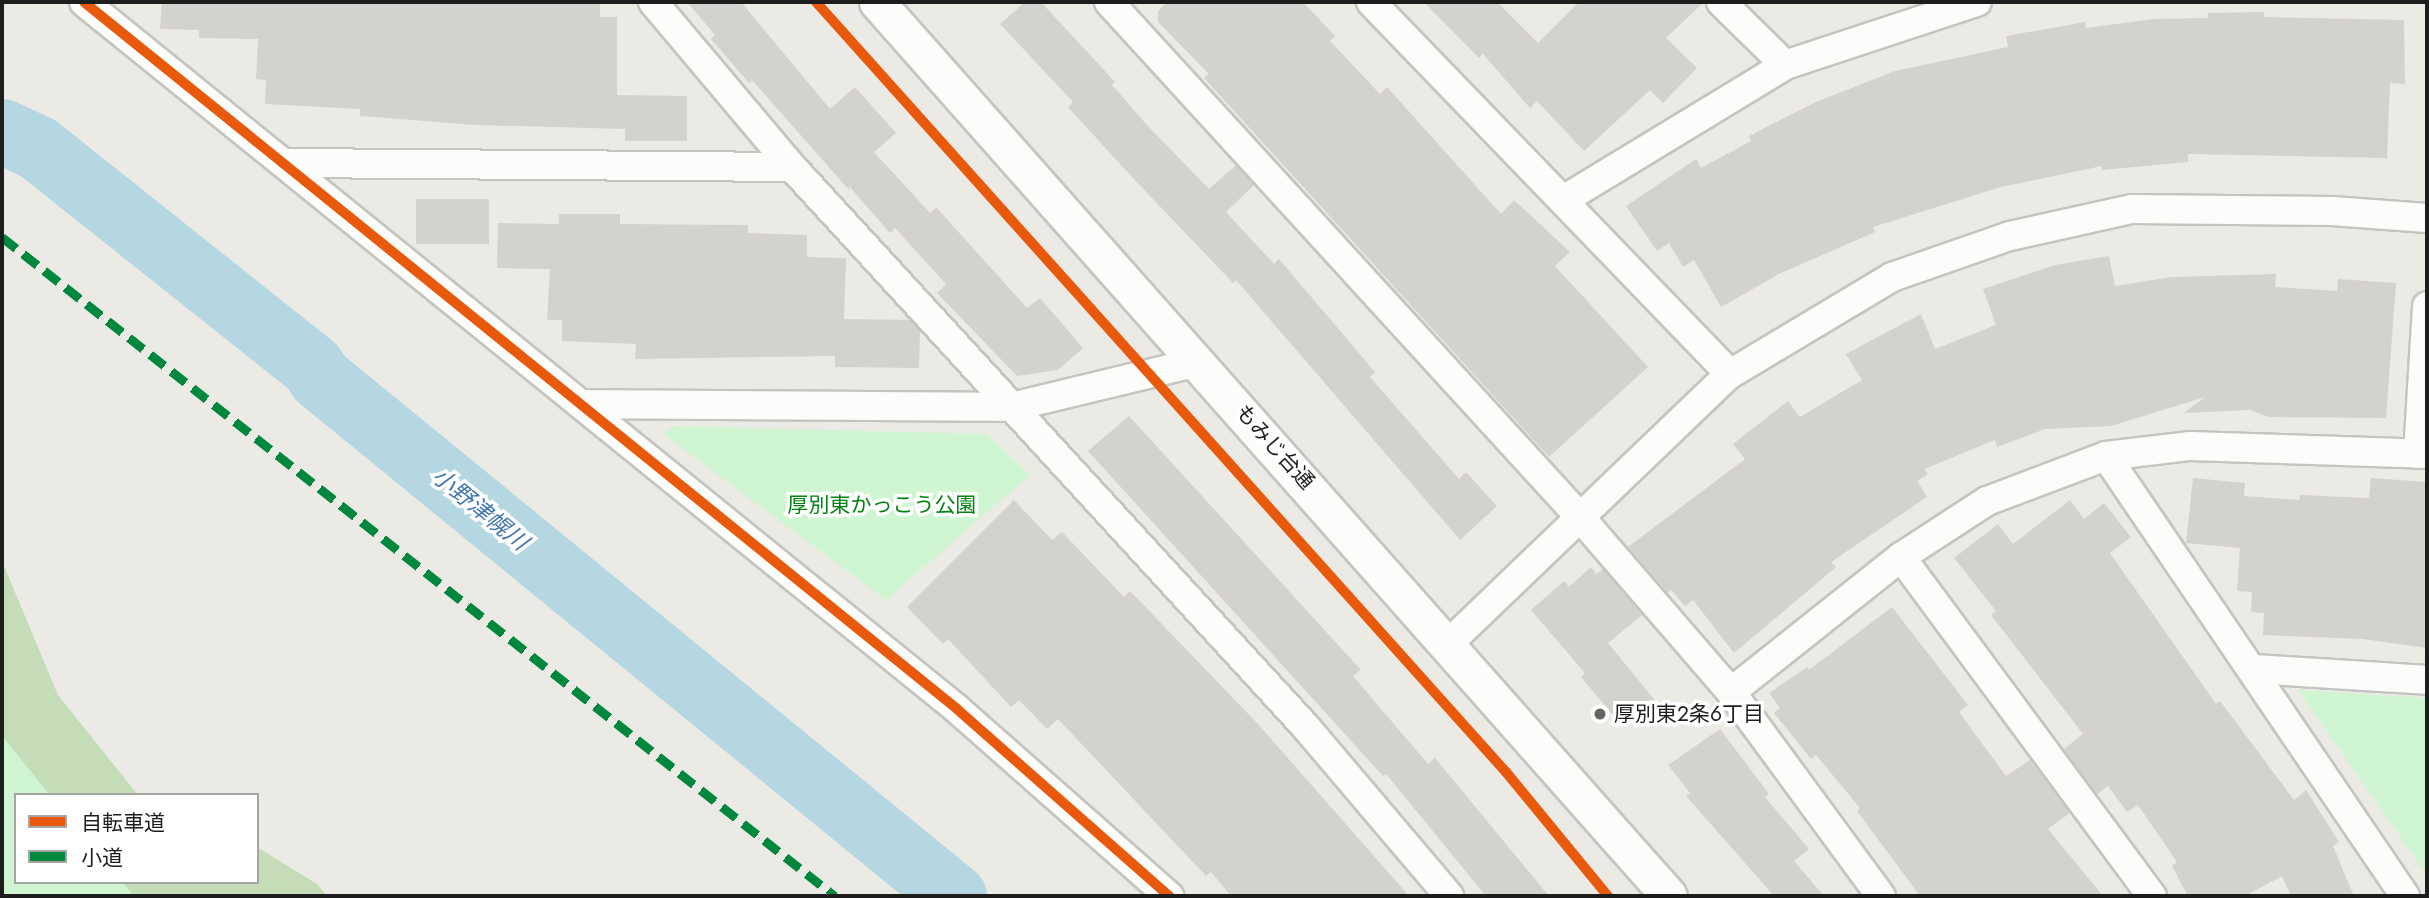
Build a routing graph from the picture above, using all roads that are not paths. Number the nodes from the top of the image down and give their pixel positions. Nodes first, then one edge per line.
1 (84, 2) edge
2 (653, 2) edge
3 (877, 2) edge
4 (1109, 2) edge
5 (1371, 2) edge
6 (1721, 2) edge
7 (1977, 2) edge
8 (1785, 65) junction
9 (286, 163) junction
10 (792, 167) junction
11 (1565, 199) junction
12 (2427, 218) edge
13 (2427, 306) edge
14 (1199, 362) junction
15 (1730, 374) junction
16 (581, 404) junction
17 (1011, 407) junction
18 (2422, 454) edge
19 (2106, 456) junction
20 (1579, 516) junction
21 (1901, 557) junction
22 (1449, 643) junction
23 (2254, 669) junction
24 (2427, 680) edge
25 (1731, 692) junction
26 (1169, 896) edge
27 (1449, 896) edge
28 (1670, 896) edge
29 (1881, 896) edge
30 (2152, 896) edge
31 (2405, 896) edge

1 - 9 street
2 - 10 street
3 - 14 street, もみじ台通
4 - 20 street
5 - 11 street
6 - 8 street
7 - 8 street
8 - 11 street
9 - 10 street
9 - 16 street
10 - 17 street
11 - 15 street
12 - 15 street
13 - 18 street
14 - 17 street
14 - 22 street, もみじ台通
15 - 20 street
16 - 17 street
16 - 26 street
17 - 27 street
18 - 19 street
19 - 21 street
19 - 23 street
20 - 22 street
20 - 25 street
21 - 25 street
21 - 30 street
22 - 28 street, もみじ台通
23 - 24 street
23 - 31 street
25 - 29 street

